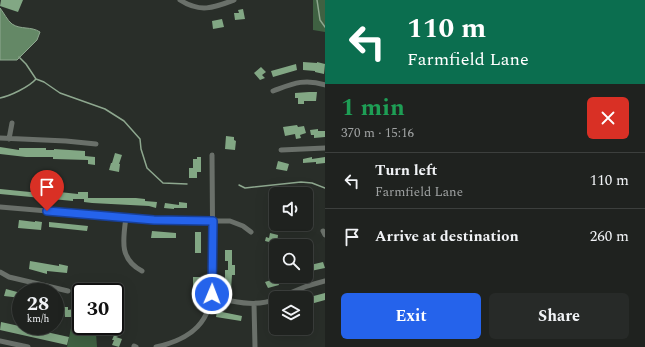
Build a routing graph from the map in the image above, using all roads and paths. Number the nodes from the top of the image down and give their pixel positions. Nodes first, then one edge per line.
1 (180, 0) edge
2 (234, 0) edge
3 (325, 84) edge
4 (273, 90) dead end
5 (12, 124) dead end
6 (0, 138) edge
7 (10, 139) junction
8 (96, 144) dead end
9 (325, 148) edge
10 (281, 150) dead end
11 (212, 155) dead end
12 (0, 207) edge
13 (126, 217) junction
14 (213, 221) junction
15 (251, 232) dead end
16 (142, 271) dead end
17 (0, 272) edge
18 (325, 281) edge
19 (68, 291) dead end
20 (294, 291) edge
21 (212, 298) junction
22 (269, 302) edge
23 (254, 304) junction
24 (0, 341) edge
25 (28, 347) edge
26 (156, 347) edge
27 (255, 347) edge

1 - 2 street
3 - 4 street
5 - 7 street
6 - 7 street
7 - 8 street
9 - 10 street
11 - 14 street
12 - 13 street
13 - 14 street
13 - 16 street
14 - 15 street
14 - 21 street
17 - 19 street
18 - 20 street
21 - 23 street
21 - 26 street
22 - 23 street
23 - 27 street
24 - 25 street

